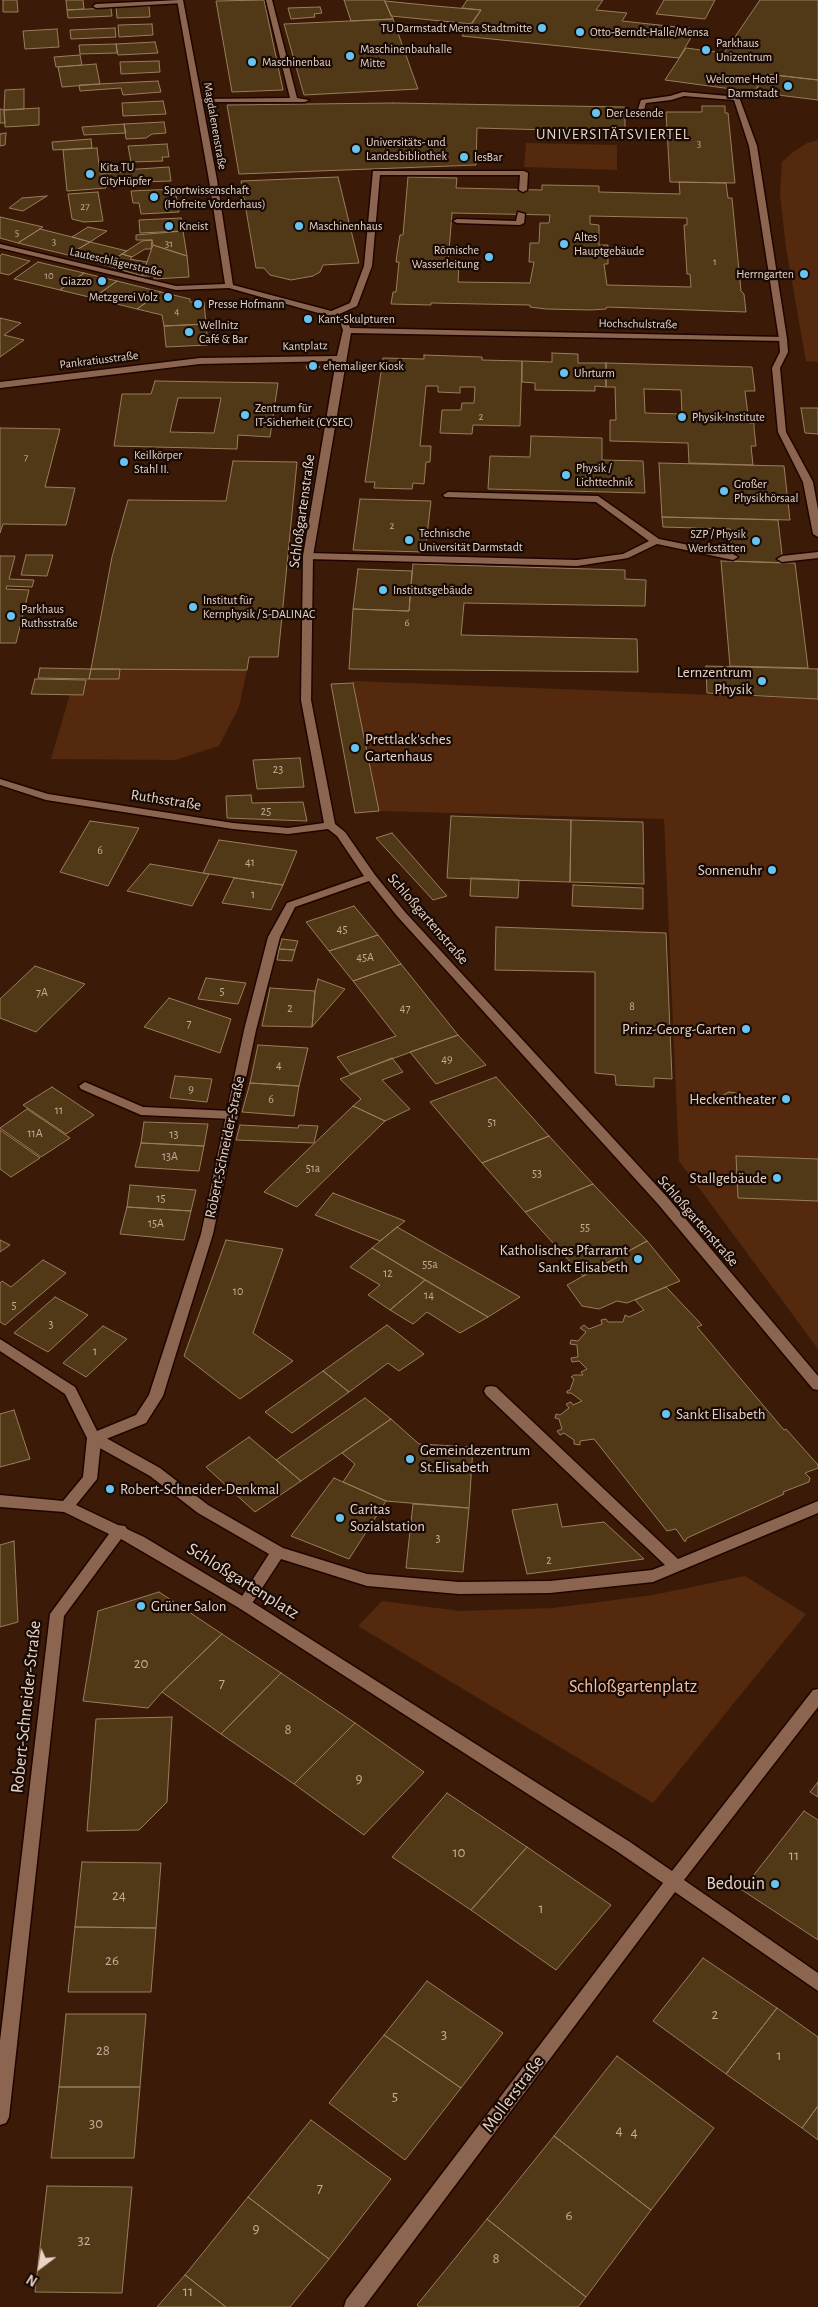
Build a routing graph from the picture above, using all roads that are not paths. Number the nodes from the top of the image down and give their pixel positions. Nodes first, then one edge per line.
1 (269, 0) edge
2 (180, 1) edge
3 (96, 6) dead end
4 (294, 100) junction
5 (305, 100) dead end
6 (200, 102) junction
7 (642, 109) dead end
8 (523, 190) dead end
9 (521, 214) dead end
10 (457, 221) dead end
11 (0, 246) edge
12 (229, 286) junction
13 (332, 314) junction
14 (347, 330) junction
15 (783, 339) junction
16 (341, 358) junction
17 (200, 361) joint
18 (0, 385) edge
19 (448, 494) dead end
20 (818, 534) edge
21 (656, 540) junction
22 (818, 555) edge
23 (308, 556) junction
24 (733, 557) dead end
25 (782, 559) dead end
26 (0, 782) edge
27 (330, 825) junction
28 (371, 877) junction
29 (85, 1086) dead end
30 (232, 1115) junction
31 (0, 1344) edge
32 (818, 1385) edge
33 (491, 1391) dead end
34 (94, 1438) junction
35 (0, 1501) edge
36 (66, 1507) junction
37 (818, 1507) edge
38 (120, 1530) junction
39 (278, 1552) junction
40 (676, 1566) junction
41 (244, 1604) junction
42 (818, 1695) edge
43 (674, 1881) junction
44 (818, 1983) edge
45 (0, 2117) edge
46 (353, 2307) edge

1 - 4 street
2 - 3 street
2 - 6 street, Magdalenenstraße
4 - 5 street
4 - 6 street
6 - 12 street, Magdalenenstraße
7 - 15 street
8 - 13 street
9 - 10 street
11 - 12 street, Lauteschlägerstraße
12 - 13 street
13 - 14 street, Kantplatz
14 - 15 street, Hochschulstraße
14 - 16 street, Kantplatz
15 - 20 street
16 - 17 street, Kantplatz
16 - 23 street, Schloßgartenstraße
17 - 18 street, Pankratiusstraße
19 - 21 street
21 - 23 street
21 - 24 street
22 - 25 street
23 - 27 street, Schloßgartenstraße
26 - 27 street, Ruthsstraße
27 - 28 street, Schloßgartenstraße
28 - 30 street, Robert-Schneider-Straße
28 - 32 street, Schloßgartenstraße
29 - 30 street
30 - 34 street, Robert-Schneider-Straße
31 - 34 street
33 - 40 street
34 - 36 street
34 - 39 street
35 - 36 street, Schloßgartenplatz
36 - 38 street, Schloßgartenplatz
37 - 40 street
38 - 41 street, Schloßgartenplatz
38 - 45 street, Robert-Schneider-Straße
39 - 40 street
39 - 41 street
41 - 43 street, Schloßgartenplatz
42 - 43 street
43 - 44 street, Schloßgartenplatz
43 - 46 street, Mollerstraße

